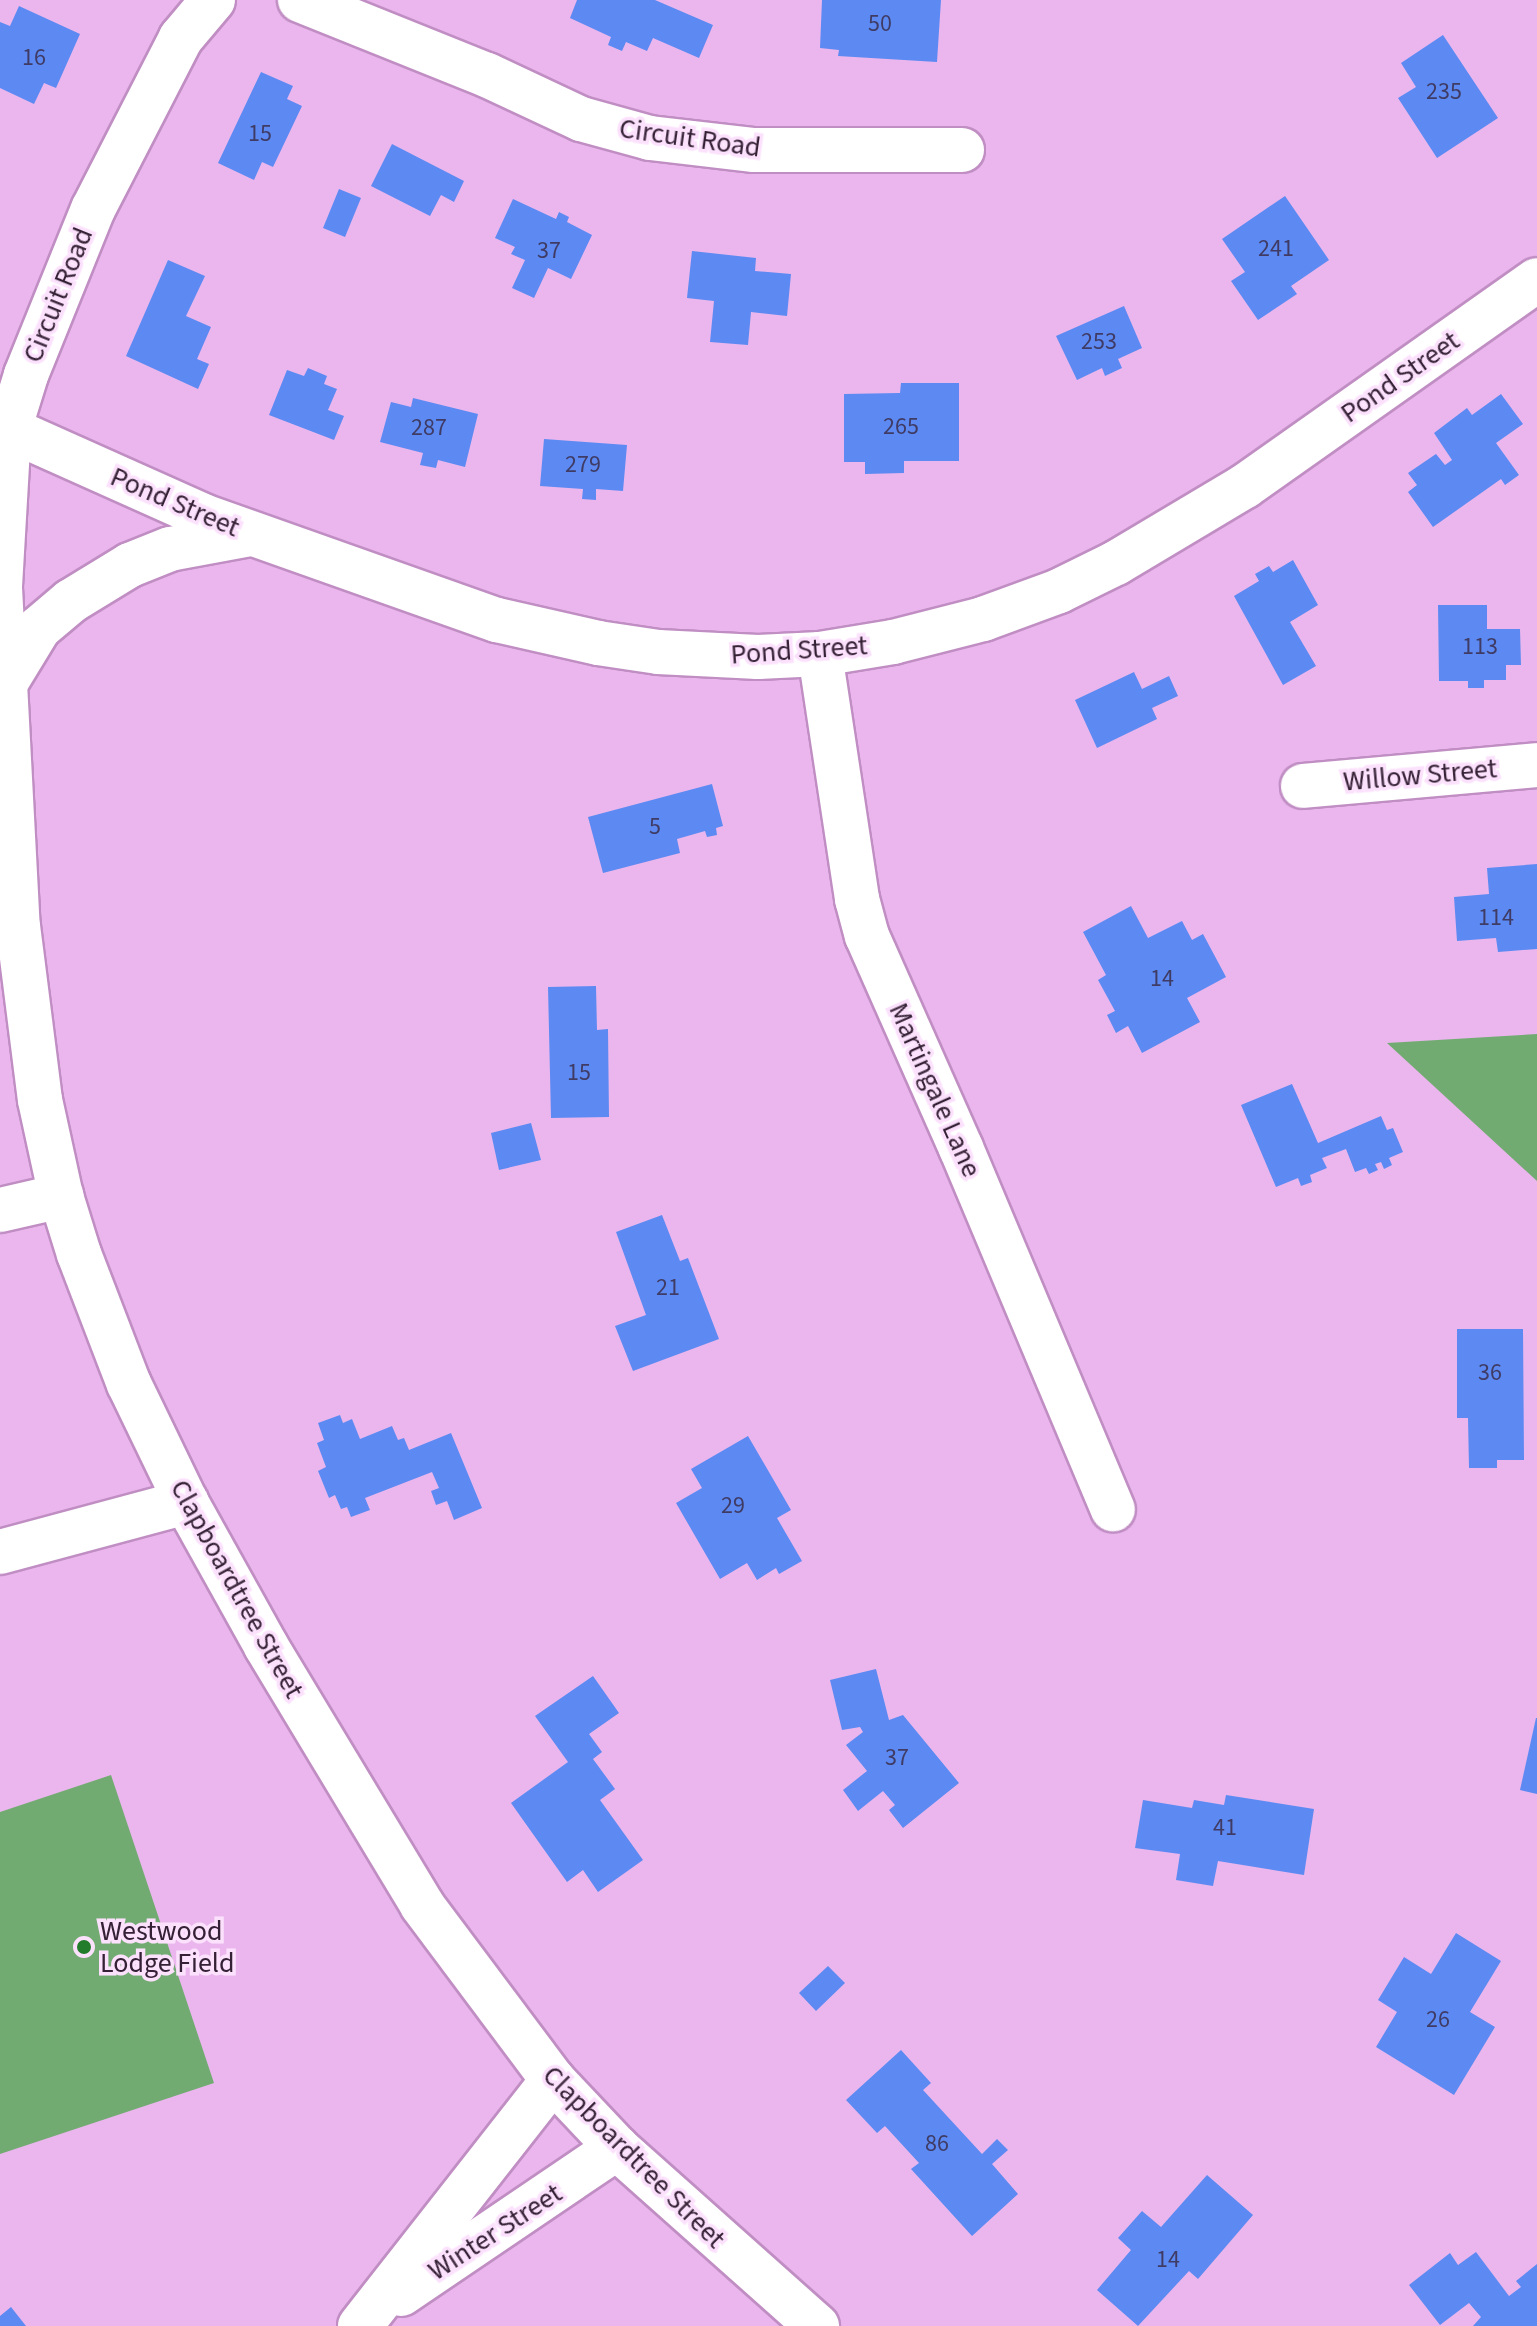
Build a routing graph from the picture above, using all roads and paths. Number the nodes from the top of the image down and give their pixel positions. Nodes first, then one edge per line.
1 (213, 0) edge
2 (300, 0) edge
3 (962, 150) dead end
4 (1537, 280) edge
5 (4, 427) edge
6 (250, 534) junction
7 (820, 654) junction
8 (3, 687) junction
9 (1537, 765) edge
10 (1303, 786) dead end
11 (9, 927) edge
12 (61, 1196) junction
13 (0, 1210) edge
14 (186, 1502) junction
15 (1113, 1509) dead end
16 (0, 1552) edge
17 (553, 2080) junction
18 (617, 2148) junction
19 (366, 2320) edge
20 (817, 2326) edge

1 - 5 street, Circuit Road
2 - 3 street, Circuit Road
4 - 7 street, Pond Street
5 - 6 street, Pond Street
5 - 8 street, Clapboardtree Street
6 - 7 street, Pond Street
6 - 8 street
7 - 15 street, Martingale Lane
8 - 11 street, Clapboardtree Street
9 - 10 street, Willow Street
11 - 12 street, Clapboardtree Street
12 - 13 street
12 - 14 street, Clapboardtree Street
14 - 16 street
14 - 17 street, Clapboardtree Street
17 - 18 street, Clapboardtree Street
17 - 19 street, Winter Street
18 - 19 street, Winter Street
18 - 20 street, Clapboardtree Street

